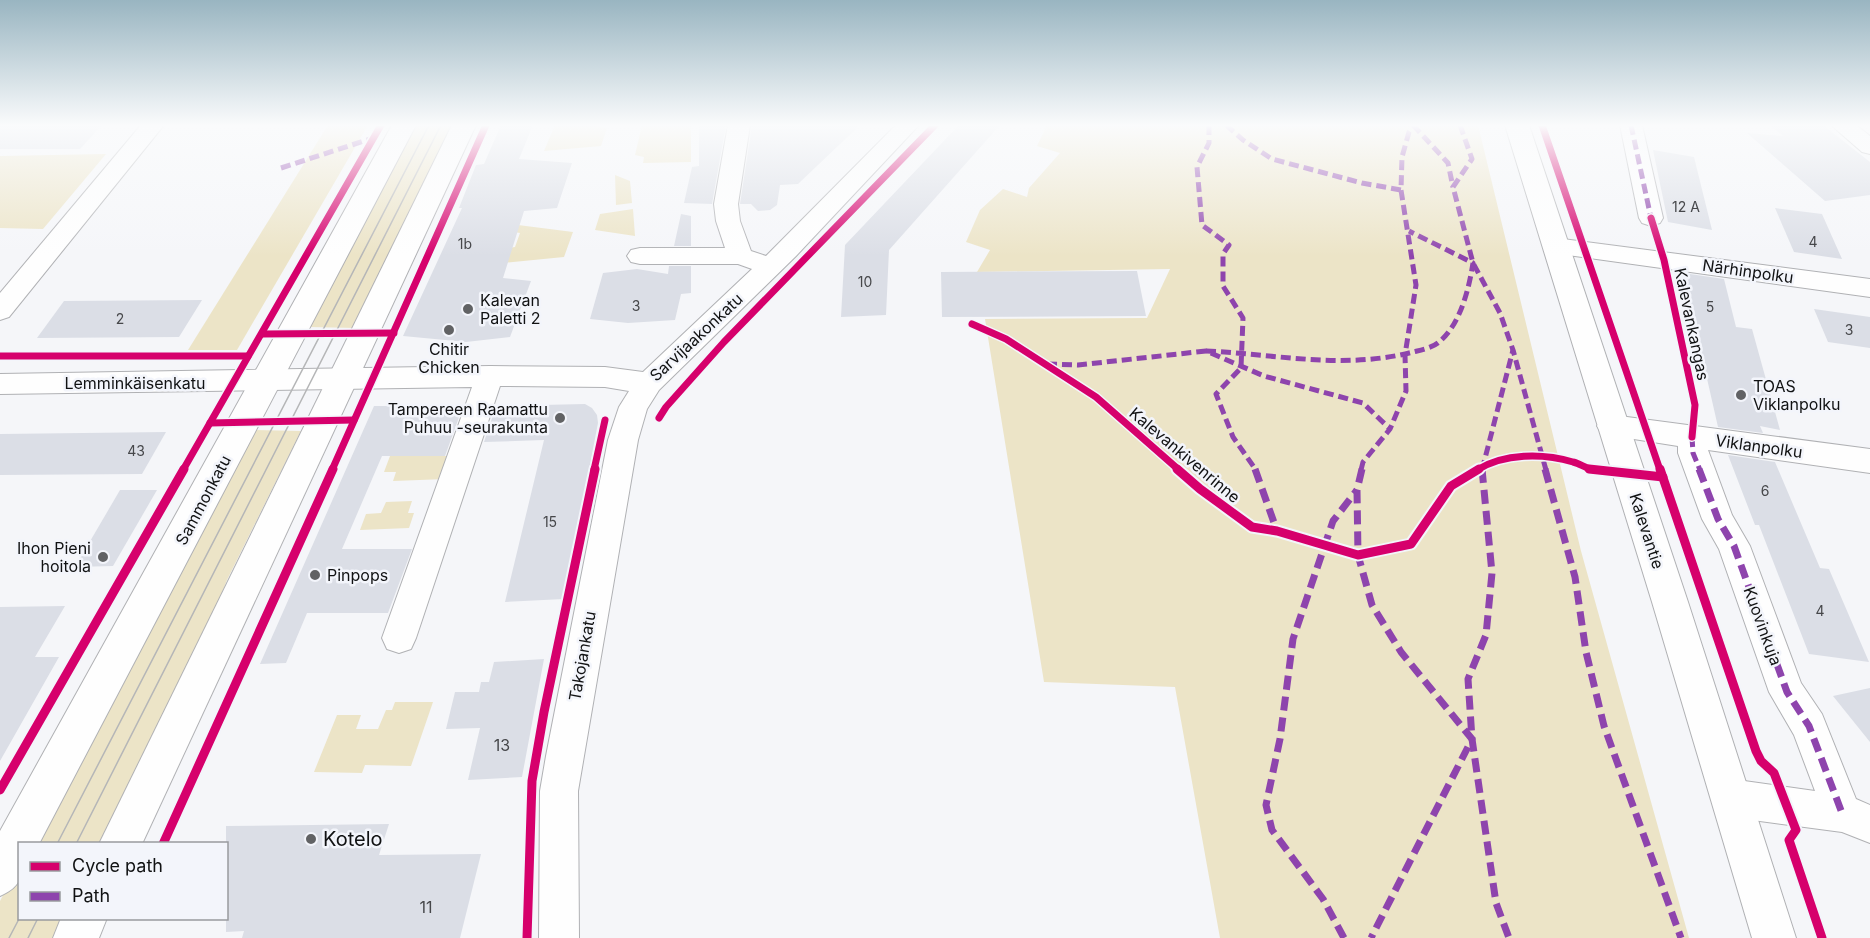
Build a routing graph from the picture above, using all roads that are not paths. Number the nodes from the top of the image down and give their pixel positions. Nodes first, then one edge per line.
1 (117, 169) edge
2 (381, 169) edge
3 (443, 169) edge
4 (732, 169) edge
5 (865, 169) edge
6 (1531, 169) edge
7 (1640, 169) edge
8 (1651, 218) dead end
9 (1555, 246) junction
10 (640, 256) dead end
11 (740, 256) junction
12 (770, 267) junction
13 (1870, 288) edge
14 (0, 310) edge
15 (490, 376) junction
16 (343, 378) junction
17 (267, 381) junction
18 (649, 383) junction
19 (0, 384) edge
20 (1612, 426) junction
21 (1692, 437) junction
22 (1870, 461) edge
23 (399, 638) dead end
24 (1730, 798) junction
25 (1856, 818) edge
26 (120, 842) edge
27 (0, 874) edge
28 (84, 920) edge
29 (75, 938) edge
30 (559, 938) edge
31 (1774, 938) edge

1 - 14 street
2 - 17 main road, Sammonkatu
3 - 16 main road
4 - 11 street
5 - 12 street, Sarvijaakonkatu
6 - 9 main road, Kalevantie
7 - 8 street
9 - 13 street, Närhinpolku
9 - 20 main road, Kalevantie
10 - 11 street
11 - 12 street
12 - 18 street, Sarvijaakonkatu
15 - 16 street, Sarvijaakonkatu
15 - 18 street, Sarvijaakonkatu
15 - 23 street
16 - 17 street, Lemminkäisenkatu
16 - 26 main road
17 - 19 street, Lemminkäisenkatu
17 - 27 main road, Sammonkatu
18 - 30 street, Takojankatu
20 - 21 street, Viklanpolku
20 - 24 main road, Kalevantie
21 - 22 street, Viklanpolku
21 - 25 street, Kuovinkuja
24 - 25 street
24 - 31 main road, Kalevantie
28 - 29 main road

